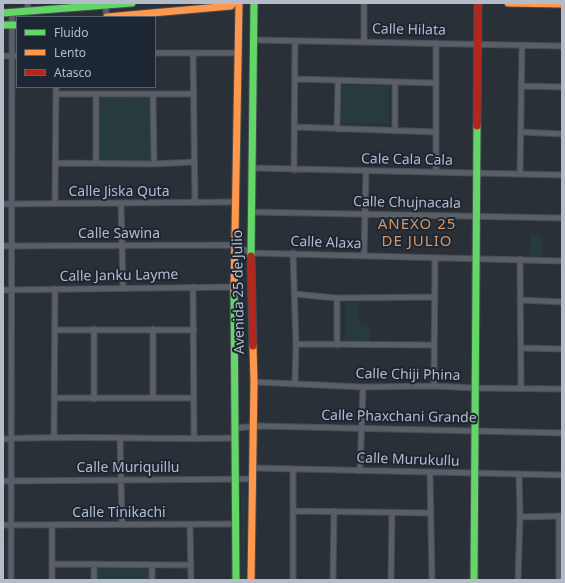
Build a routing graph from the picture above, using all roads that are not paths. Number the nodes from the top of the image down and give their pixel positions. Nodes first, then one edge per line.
1 (28, 3) edge
2 (132, 3) edge
3 (233, 3) edge
4 (239, 3) edge
5 (254, 3) edge
6 (364, 3) edge
7 (478, 3) edge
8 (508, 3) edge
9 (106, 4) edge
10 (562, 4) edge
11 (67, 6) edge
12 (27, 12) junction
13 (3, 13) edge
14 (12, 13) junction
15 (107, 16) edge
16 (124, 16) edge
17 (3, 25) edge
18 (15, 25) edge
19 (255, 40) junction
20 (295, 41) junction
21 (364, 42) junction
22 (436, 43) junction
23 (478, 44) junction
24 (522, 45) junction
25 (562, 46) edge
26 (193, 53) junction
27 (238, 53) junction
28 (156, 54) edge
29 (3, 56) edge
30 (14, 56) edge
31 (296, 79) junction
32 (338, 81) junction
33 (396, 82) junction
34 (435, 83) junction
35 (522, 86) junction
36 (562, 87) edge
37 (56, 88) edge
38 (56, 94) junction
39 (96, 94) junction
40 (153, 94) junction
41 (194, 94) junction
42 (295, 127) junction
43 (337, 129) junction
44 (395, 131) junction
45 (436, 132) junction
46 (521, 132) junction
47 (562, 134) edge
48 (194, 162) junction
49 (55, 163) junction
50 (96, 163) junction
51 (154, 164) junction
52 (252, 168) junction
53 (294, 170) junction
54 (366, 171) junction
55 (436, 172) junction
56 (477, 173) junction
57 (520, 174) junction
58 (562, 175) edge
59 (235, 202) junction
60 (195, 203) junction
61 (3, 204) edge
62 (12, 204) junction
63 (55, 204) junction
64 (121, 204) junction
65 (251, 212) junction
66 (364, 214) junction
67 (477, 217) junction
68 (562, 218) edge
69 (235, 245) junction
70 (3, 246) edge
71 (12, 246) junction
72 (122, 246) junction
73 (251, 253) junction
74 (293, 253) junction
75 (364, 256) junction
76 (435, 258) junction
77 (476, 259) junction
78 (520, 260) junction
79 (562, 261) edge
80 (234, 287) junction
81 (123, 288) junction
82 (193, 288) junction
83 (55, 289) junction
84 (3, 290) edge
85 (11, 290) junction
86 (294, 294) junction
87 (434, 297) junction
88 (337, 298) junction
89 (520, 300) junction
90 (562, 302) edge
91 (94, 329) junction
92 (153, 329) junction
93 (55, 330) junction
94 (194, 330) junction
95 (296, 344) junction
96 (337, 345) junction
97 (434, 345) junction
98 (521, 348) junction
99 (562, 349) edge
100 (254, 382) junction
101 (295, 384) junction
102 (434, 386) junction
103 (364, 387) junction
104 (476, 388) junction
105 (521, 388) junction
106 (562, 390) edge
107 (54, 398) junction
108 (153, 398) junction
109 (194, 398) junction
110 (94, 399) junction
111 (253, 427) junction
112 (235, 428) junction
113 (363, 428) junction
114 (475, 430) junction
115 (562, 433) edge
116 (3, 438) edge
117 (11, 438) junction
118 (54, 438) junction
119 (120, 438) junction
120 (235, 438) junction
121 (194, 439) junction
122 (253, 468) junction
123 (294, 469) junction
124 (360, 471) junction
125 (430, 473) junction
126 (474, 474) junction
127 (519, 474) junction
128 (562, 475) edge
129 (235, 479) junction
130 (253, 479) junction
131 (120, 480) junction
132 (3, 481) edge
133 (11, 481) junction
134 (294, 511) junction
135 (334, 511) junction
136 (392, 512) junction
137 (431, 513) junction
138 (561, 516) edge
139 (520, 517) junction
140 (190, 524) junction
141 (235, 524) junction
142 (11, 525) junction
143 (52, 525) junction
144 (122, 525) junction
145 (3, 526) edge
146 (53, 564) junction
147 (94, 564) junction
148 (152, 565) junction
149 (191, 565) junction
150 (11, 580) edge
151 (52, 580) edge
152 (94, 580) edge
153 (152, 580) edge
154 (191, 580) edge
155 (236, 580) edge
156 (251, 580) edge
157 (293, 580) edge
158 (333, 580) edge
159 (391, 580) edge
160 (432, 580) edge
161 (474, 580) edge
162 (518, 580) edge
163 (559, 580) edge

1 - 12 street
2 - 9 main road
3 - 16 main road
4 - 27 main road, Avenida 25 de Julio
5 - 19 main road, Avenida 25 de Julio
6 - 21 street
7 - 23 main road
8 - 10 main road
9 - 11 main road
9 - 15 street
11 - 12 main road
12 - 14 main road
13 - 14 main road
14 - 18 street
17 - 18 main road
18 - 30 street
19 - 20 street, Calle Hilata
19 - 52 main road, Avenida 25 de Julio
20 - 21 street, Calle Hilata
20 - 31 street
21 - 22 street, Calle Hilata
22 - 23 street, Calle Hilata
22 - 34 street
23 - 24 street, Calle Hilata
23 - 56 main road
24 - 25 street, Calle Hilata
24 - 35 street
26 - 27 street
26 - 28 street
26 - 41 street
27 - 59 main road, Avenida 25 de Julio
29 - 30 street
30 - 62 street
31 - 32 street
31 - 42 street
32 - 33 street
32 - 43 street
33 - 34 street
33 - 44 street
34 - 45 street
35 - 36 street
35 - 46 street
37 - 38 street
38 - 39 street
38 - 49 street
39 - 40 street
39 - 50 street
40 - 41 street
40 - 51 street
41 - 48 street
42 - 43 street
42 - 53 street
43 - 44 street
44 - 45 street
45 - 55 street
46 - 47 street
46 - 57 street
48 - 51 street
48 - 60 street
49 - 50 street
49 - 63 street
50 - 51 street
52 - 53 street, Cale Cala Cala
52 - 65 main road, Avenida 25 de Julio
53 - 54 street, Cale Cala Cala
54 - 55 street, Cale Cala Cala
54 - 66 street
55 - 56 street, Cale Cala Cala
56 - 57 street, Cale Cala Cala
56 - 67 main road
57 - 58 street, Cale Cala Cala
59 - 60 street, Calle Jiska Quta
59 - 69 main road, Avenida 25 de Julio
60 - 64 street, Calle Jiska Quta
61 - 62 street, Calle Jiska Quta
62 - 63 street, Calle Jiska Quta
62 - 71 street
63 - 64 street, Calle Jiska Quta
64 - 72 street
65 - 66 street, Calle Chujnacala
65 - 73 main road, Avenida 25 de Julio
66 - 67 street, Calle Chujnacala
66 - 75 street
67 - 68 street, Calle Chujnacala
67 - 77 main road
69 - 72 street, Calle Sawina
69 - 73 street, Calle Alaxa
69 - 80 main road, Avenida 25 de Julio
70 - 71 street, Calle Sawina
71 - 72 street, Calle Sawina
71 - 85 street
72 - 81 street
73 - 74 street, Calle Alaxa
73 - 100 main road, Avenida 25 de Julio
74 - 75 street, Calle Alaxa
74 - 86 street
75 - 76 street, Calle Alaxa
76 - 77 street, Calle Alaxa
76 - 87 street
77 - 78 street, Calle Alaxa
77 - 104 main road
78 - 79 street, Calle Alaxa
78 - 89 street
80 - 82 street, Calle Janku Layme
80 - 112 main road, Avenida 25 de Julio
81 - 82 street, Calle Janku Layme
81 - 83 street, Calle Janku Layme
82 - 94 street
83 - 85 street, Calle Janku Layme
83 - 93 street
84 - 85 street, Calle Janku Layme
85 - 117 street
86 - 88 street
86 - 95 street
87 - 88 street
87 - 97 street
88 - 96 street
89 - 90 street
89 - 98 street
91 - 92 street
91 - 93 street
91 - 110 street
92 - 94 street
92 - 108 street
93 - 107 street
94 - 109 street
95 - 96 street
95 - 101 street
96 - 97 street
97 - 102 street
98 - 99 street
98 - 105 street
100 - 101 street, Calle Chiji Phina
100 - 111 main road, Avenida 25 de Julio
101 - 103 street, Calle Chiji Phina
102 - 103 street, Calle Chiji Phina
102 - 104 street, Calle Chiji Phina
103 - 113 street
104 - 105 street, Calle Chiji Phina
104 - 114 main road
105 - 106 street, Calle Chiji Phina
107 - 110 street
107 - 118 street
108 - 109 street
108 - 110 street
109 - 121 street
111 - 112 street, Calle Phaxchani Grande
111 - 113 street, Calle Phaxchani Grande
111 - 122 main road, Avenida 25 de Julio
112 - 120 main road, Avenida 25 de Julio
113 - 114 street, Calle Phaxchani Grande
113 - 124 street
114 - 115 street, Calle Phaxchani Grande
114 - 126 main road
116 - 117 street
117 - 118 street
117 - 133 street
118 - 119 street
119 - 121 street
119 - 131 street
120 - 121 street
120 - 129 main road, Avenida 25 de Julio
122 - 123 street, Calle Murukullu
122 - 130 main road, Avenida 25 de Julio
123 - 124 street, Calle Murukullu
123 - 134 street
124 - 125 street, Calle Murukullu
125 - 126 street, Calle Murukullu
125 - 137 street
126 - 127 street, Calle Murukullu
126 - 161 main road
127 - 128 street, Calle Murukullu
127 - 139 street
129 - 130 street, Calle Muriquillu
129 - 131 street, Calle Muriquillu
129 - 141 main road, Avenida 25 de Julio
130 - 156 main road, Avenida 25 de Julio
131 - 133 street, Calle Muriquillu
131 - 144 street
132 - 133 street, Calle Muriquillu
133 - 142 street
134 - 135 street
134 - 157 street
135 - 136 street
135 - 158 street
136 - 137 street
136 - 159 street
137 - 160 street
138 - 139 street
138 - 163 street
139 - 162 street
140 - 141 street, Calle Tinikachi
140 - 144 street, Calle Tinikachi
140 - 149 street
141 - 155 main road, Avenida 25 de Julio
142 - 143 street, Calle Tinikachi
142 - 145 street, Calle Tinikachi
142 - 150 street
143 - 144 street, Calle Tinikachi
143 - 146 street
146 - 147 street
146 - 151 street
147 - 148 street
147 - 152 street
148 - 149 street
148 - 153 street
149 - 154 street

